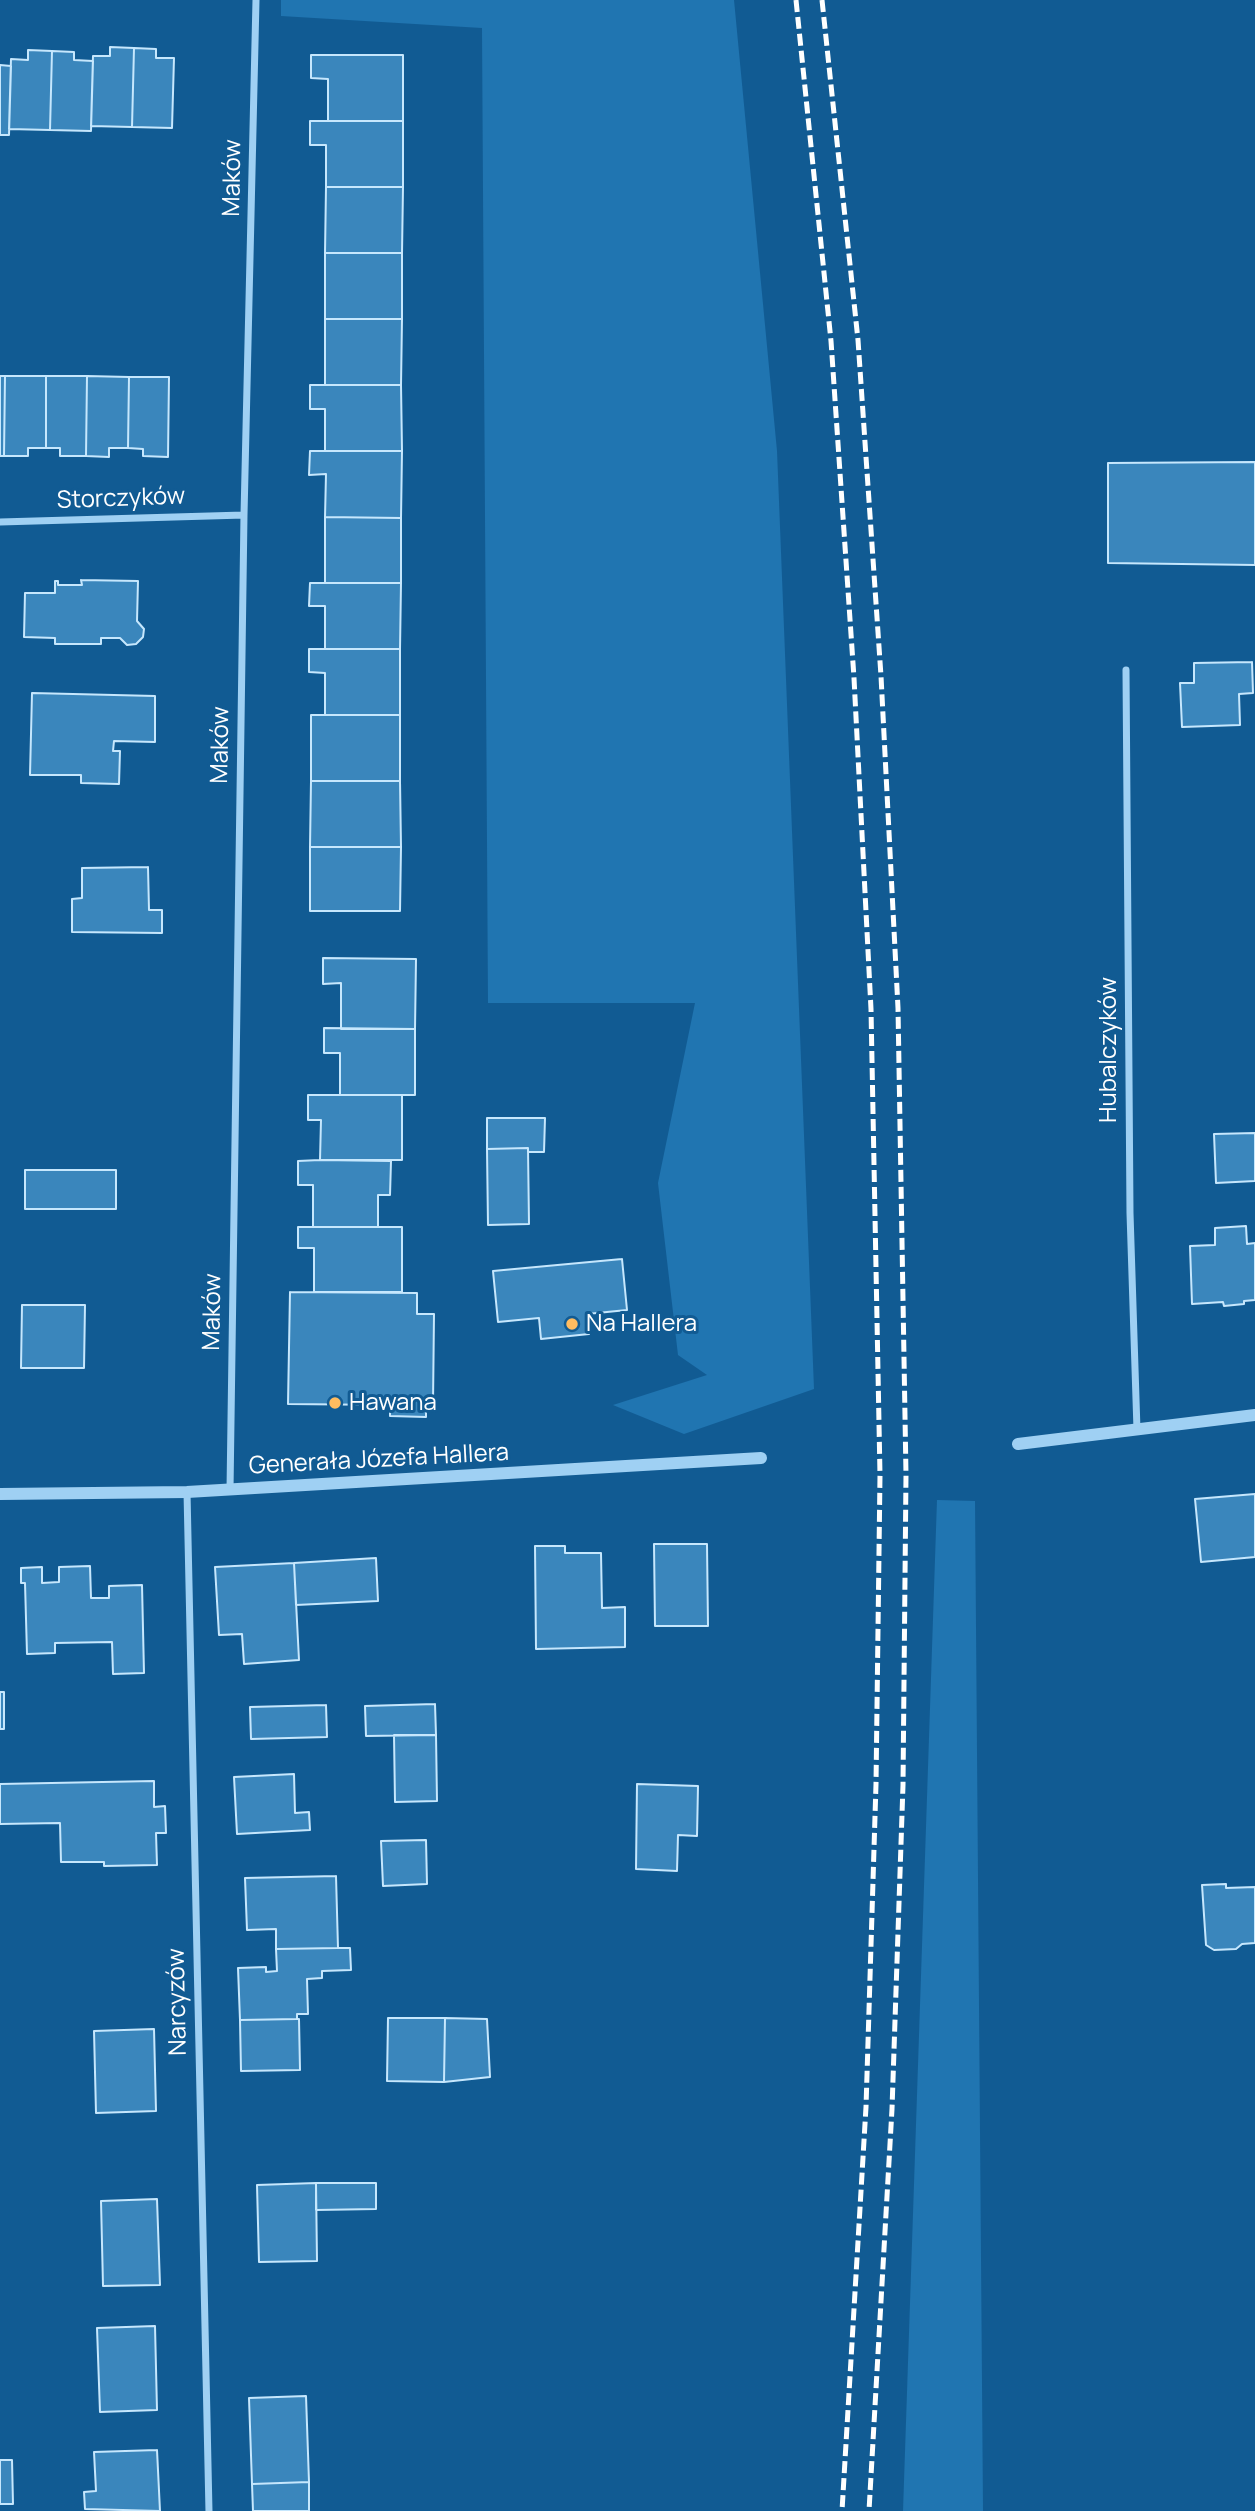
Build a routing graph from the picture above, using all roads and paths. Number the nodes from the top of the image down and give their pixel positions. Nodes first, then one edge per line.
1 (256, 0) edge
2 (244, 515) junction
3 (0, 522) edge
4 (1126, 670) dead end
5 (1255, 1415) edge
6 (1137, 1430) junction
7 (1018, 1444) dead end
8 (761, 1458) dead end
9 (230, 1490) junction
10 (187, 1492) junction
11 (0, 1494) edge
12 (209, 2511) edge

1 - 2 street, Maków
2 - 3 street, Storczyków
2 - 9 street, Maków
4 - 6 street, Hubalczyków
5 - 6 street
6 - 7 street
8 - 9 street, Generała Józefa Hallera
9 - 10 street, Generała Józefa Hallera
10 - 11 street, Generała Józefa Hallera
10 - 12 street, Narcyzów

